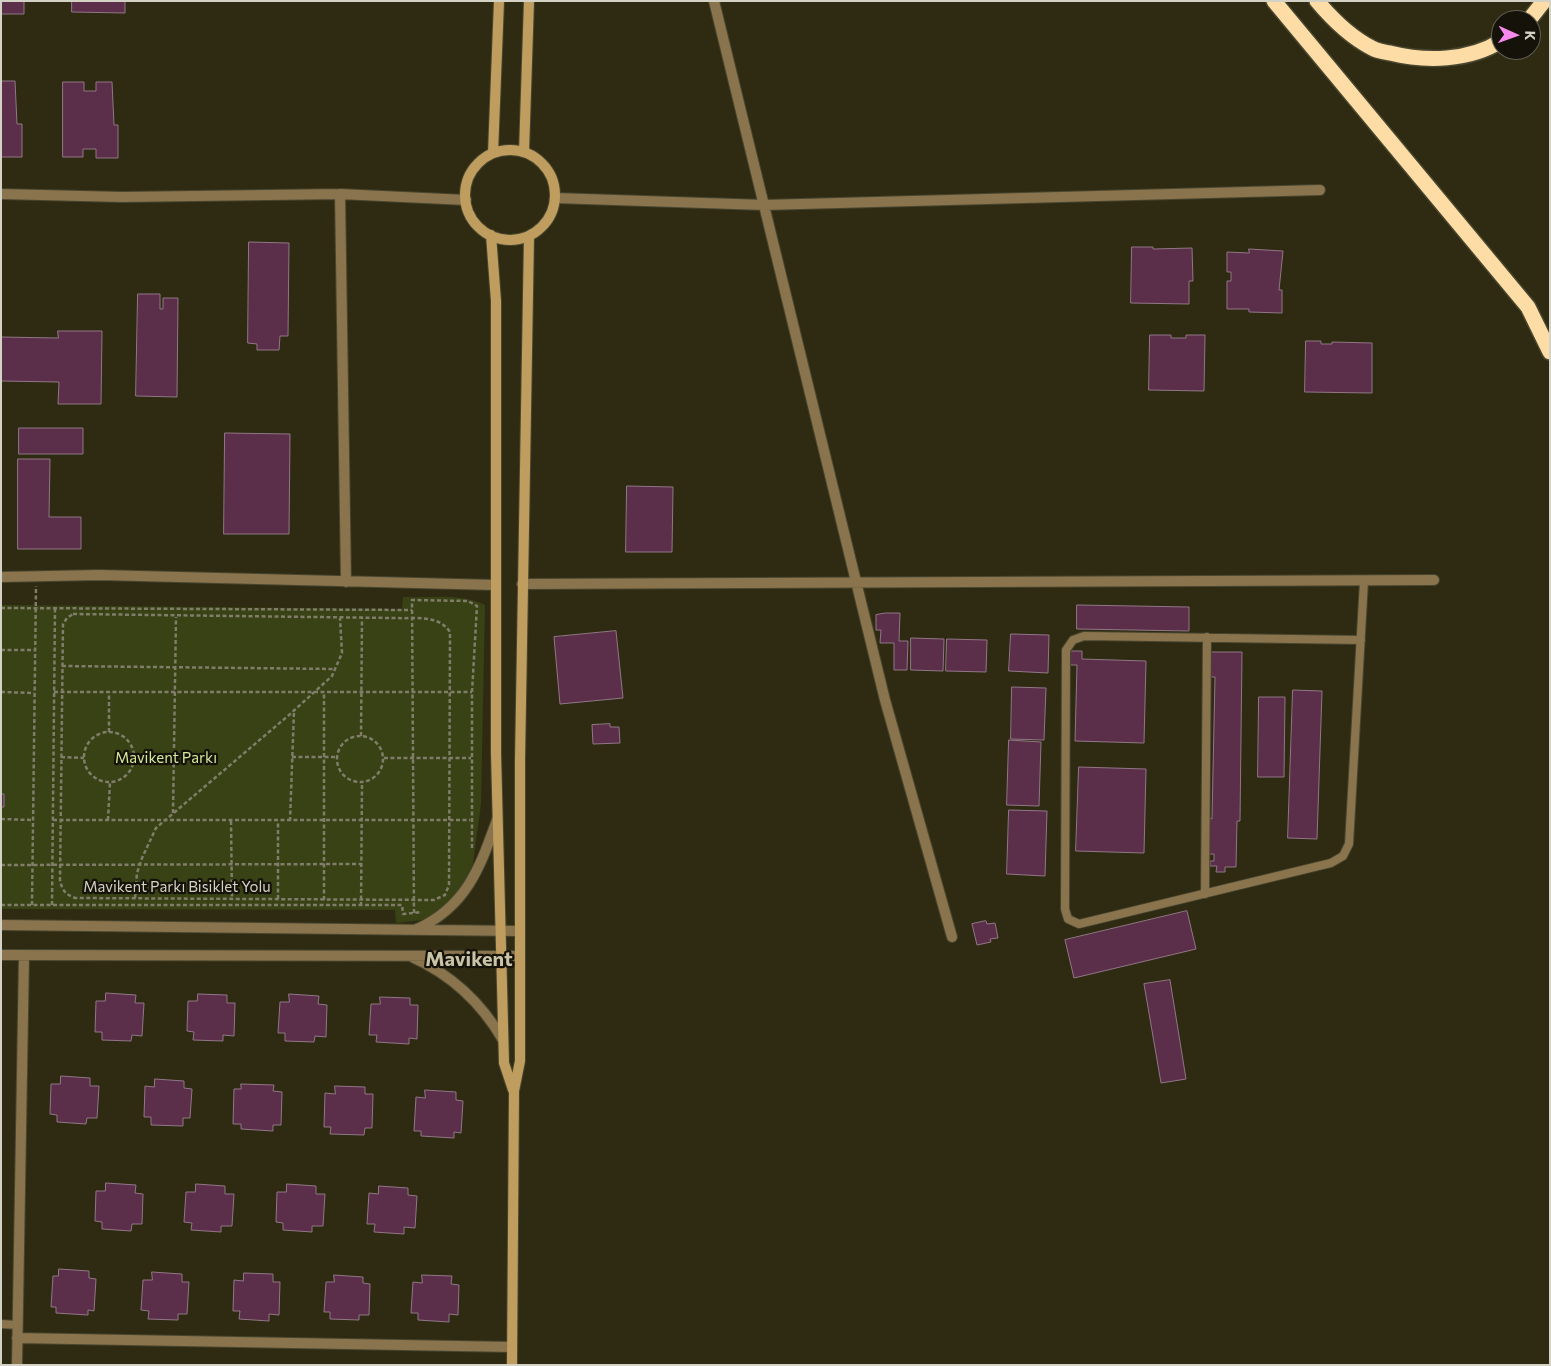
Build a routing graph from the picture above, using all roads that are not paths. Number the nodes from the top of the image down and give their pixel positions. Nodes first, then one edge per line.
1 (499, 1) edge
2 (529, 1) edge
3 (714, 1) edge
4 (1274, 1) edge
5 (1318, 1) edge
6 (1491, 47) edge
7 (524, 152) junction
8 (494, 153) junction
9 (1320, 190) dead end
10 (1, 194) edge
11 (340, 194) junction
12 (555, 198) junction
13 (466, 200) junction
14 (764, 206) junction
15 (491, 235) junction
16 (529, 236) junction
17 (1550, 352) edge
18 (1, 577) edge
19 (1364, 580) junction
20 (1434, 580) dead end
21 (346, 582) junction
22 (856, 583) junction
23 (496, 584) junction
24 (522, 584) junction
25 (1207, 638) junction
26 (1361, 640) junction
27 (498, 819) junction
28 (1204, 894) junction
29 (1, 925) edge
30 (413, 930) junction
31 (502, 931) junction
32 (519, 931) junction
33 (952, 938) dead end
34 (1, 955) edge
35 (24, 955) junction
36 (409, 956) junction
37 (502, 956) junction
38 (518, 956) junction
39 (504, 1040) junction
40 (514, 1091) junction
41 (1, 1324) edge
42 (17, 1325) junction
43 (17, 1338) junction
44 (512, 1347) junction
45 (16, 1365) edge
46 (512, 1365) edge

1 - 8 main road
2 - 7 main road
3 - 14 street
4 - 17 highway
5 - 6 highway
7 - 8 main road
7 - 12 main road
8 - 13 main road
9 - 14 street
10 - 11 street
11 - 13 street
11 - 21 street
12 - 14 street
12 - 16 main road
13 - 15 main road
14 - 22 street
15 - 16 main road
15 - 23 main road
16 - 24 main road
18 - 21 street
19 - 20 street
19 - 22 street
19 - 26 lane
21 - 23 street
22 - 24 street
22 - 33 street
23 - 27 main road
24 - 32 main road
25 - 26 lane
25 - 28 lane
25 - 28 lane
26 - 28 lane
27 - 30 street
27 - 31 main road
29 - 30 street
30 - 31 street
31 - 32 street
31 - 37 main road
32 - 38 main road
34 - 35 street
35 - 36 street
35 - 42 street
36 - 37 street
36 - 39 street
37 - 38 street
37 - 39 main road
38 - 40 main road
39 - 40 main road
40 - 44 main road
41 - 42 lane
42 - 43 street
43 - 44 street
43 - 45 street
44 - 46 main road

